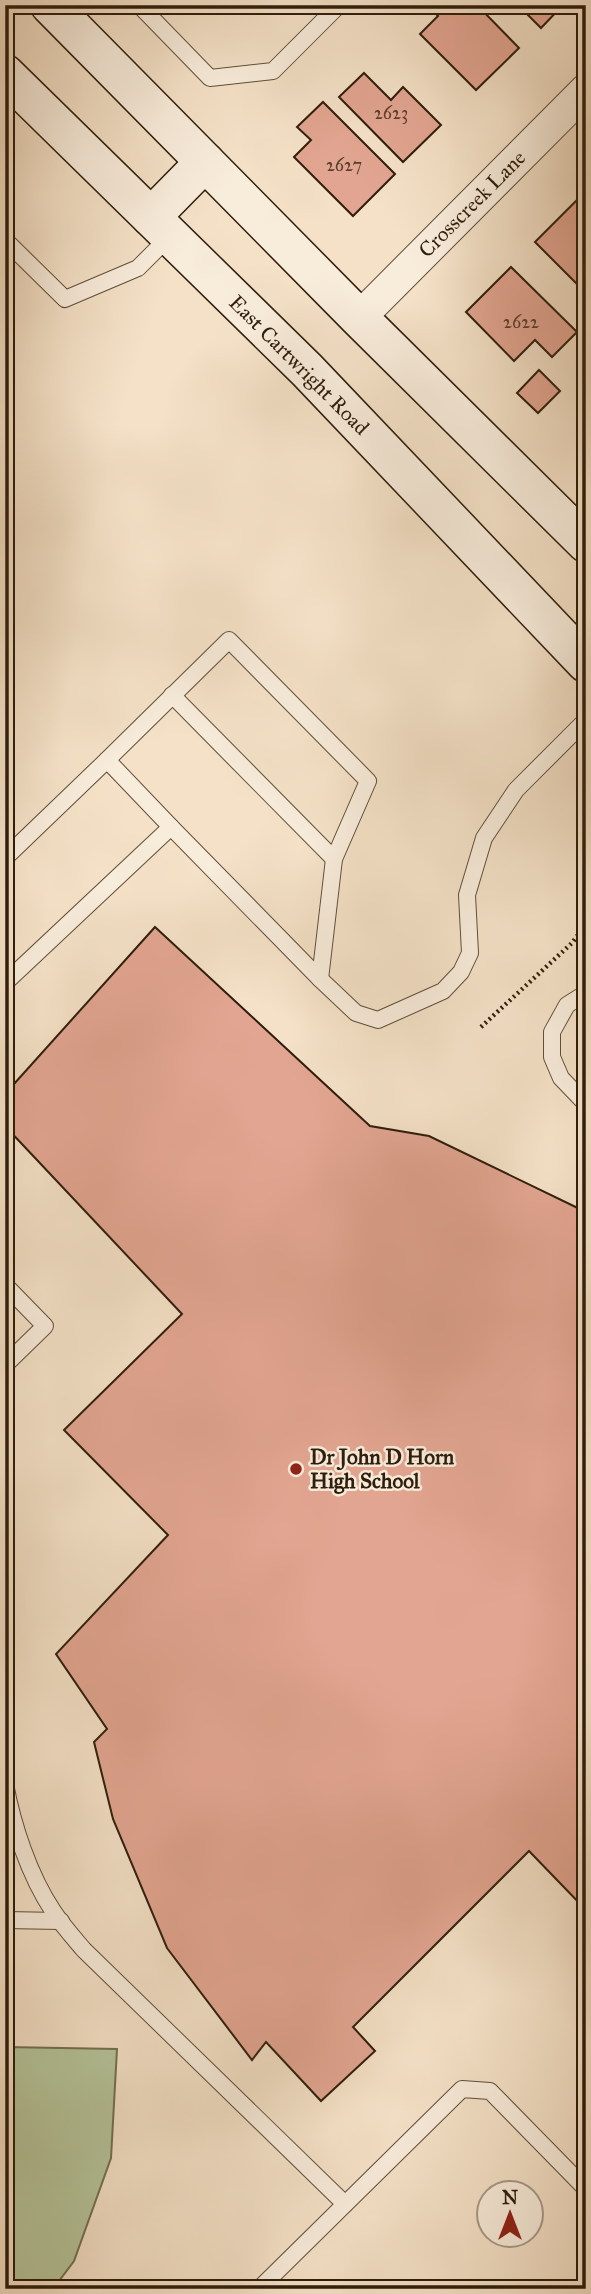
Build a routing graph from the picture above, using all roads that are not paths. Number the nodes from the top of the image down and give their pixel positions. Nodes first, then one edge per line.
1 (50, 5) edge
2 (139, 5) edge
3 (339, 5) edge
4 (5, 74) edge
5 (586, 90) edge
6 (205, 162) junction
7 (160, 226) junction
8 (5, 240) edge
9 (359, 318) junction
10 (586, 543) edge
11 (586, 663) edge
12 (172, 695) junction
13 (586, 720) edge
14 (107, 760) junction
15 (171, 827) junction
16 (5, 858) edge
17 (334, 859) junction
18 (320, 979) junction
19 (5, 983) edge
20 (586, 992) edge
21 (586, 1104) edge
22 (5, 1285) edge
23 (5, 1365) edge
24 (5, 1784) edge
25 (5, 1920) edge
26 (61, 1922) junction
27 (586, 2189) edge
28 (345, 2204) junction
29 (260, 2289) edge

1 - 6 main road
2 - 3 lane
4 - 7 main road, East Cartwright Road
5 - 9 street, Crosscreek Lane
6 - 7 main road
6 - 9 main road
7 - 8 lane
7 - 11 main road, East Cartwright Road
9 - 10 main road
12 - 14 lane
12 - 17 lane
12 - 17 lane
13 - 18 lane
14 - 15 lane
14 - 16 lane
15 - 18 lane
15 - 19 lane
17 - 18 lane
20 - 21 lane
22 - 23 lane
24 - 26 lane
25 - 26 lane
26 - 28 lane
27 - 28 lane
28 - 29 lane

